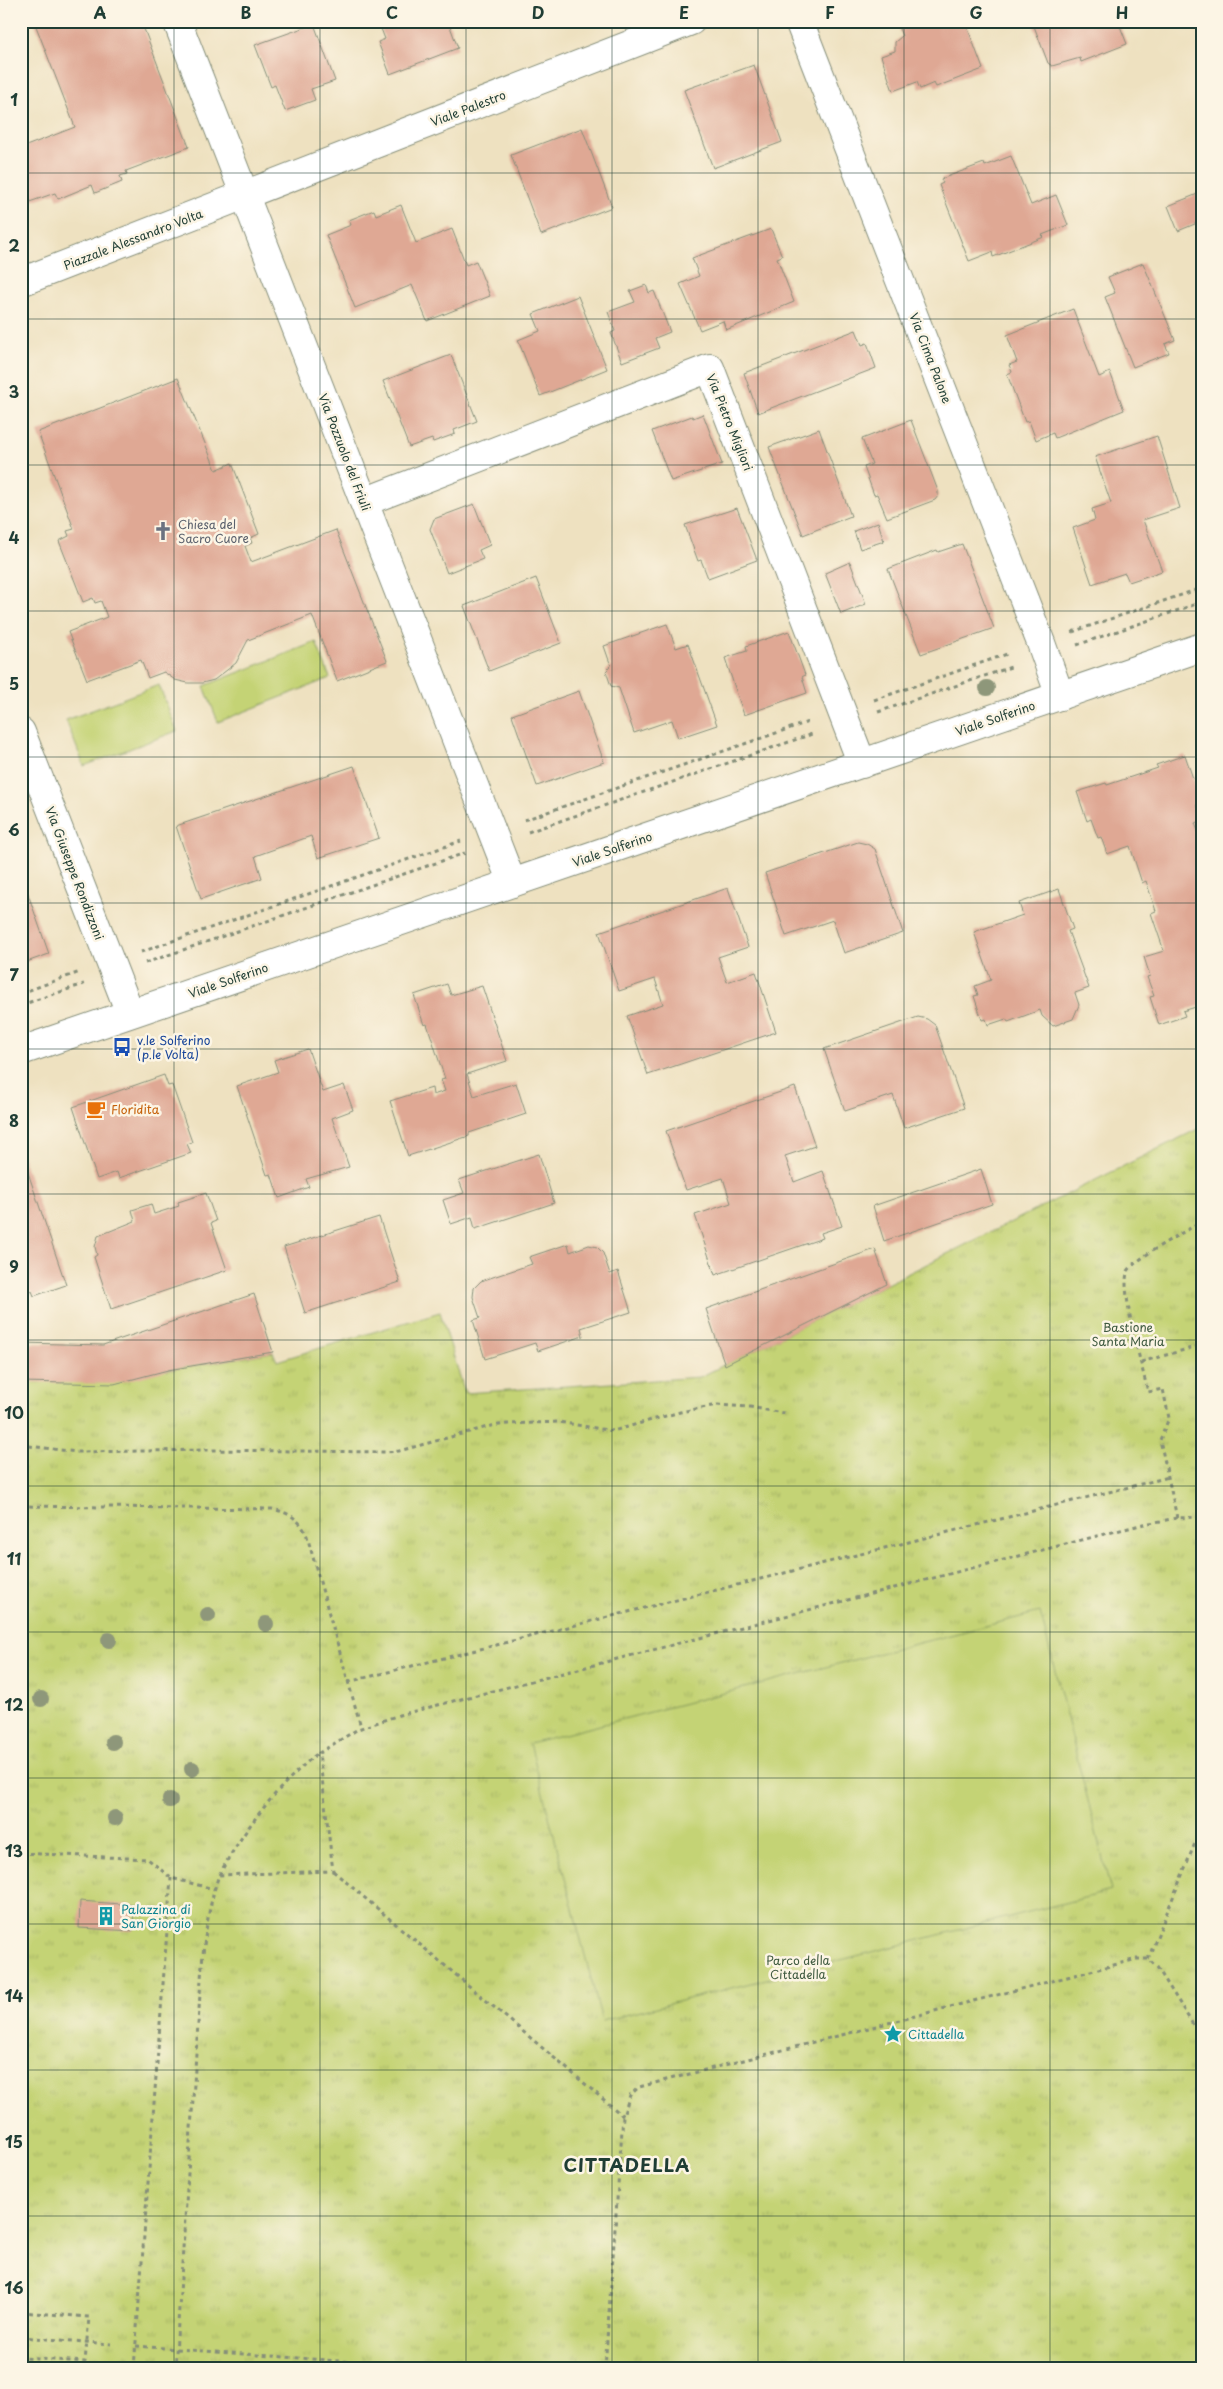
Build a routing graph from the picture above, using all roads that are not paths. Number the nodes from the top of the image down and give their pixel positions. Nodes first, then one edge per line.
1 (177, 21) edge
2 (692, 21) edge
3 (799, 21) edge
4 (245, 196) junction
5 (21, 282) edge
6 (364, 502) junction
7 (1202, 647) edge
8 (1060, 696) junction
9 (21, 732) edge
10 (862, 764) junction
11 (512, 883) junction
12 (130, 1013) junction
13 (21, 1050) edge

1 - 4 street, Via Pozzuolo del Friuli
2 - 4 street, Viale Palestro
3 - 8 street, Via Cima Palone
4 - 5 street, Piazzale Alessandro Volta
4 - 6 street, Via Pozzuolo del Friuli
6 - 10 street, Via Pietro Migliori
6 - 11 street, Via Pozzuolo del Friuli
7 - 8 street, Viale Solferino
8 - 10 street, Viale Solferino
9 - 12 street, Via Giuseppe Rondizzoni
10 - 11 street, Viale Solferino
11 - 12 street, Viale Solferino
12 - 13 street, Viale Solferino

